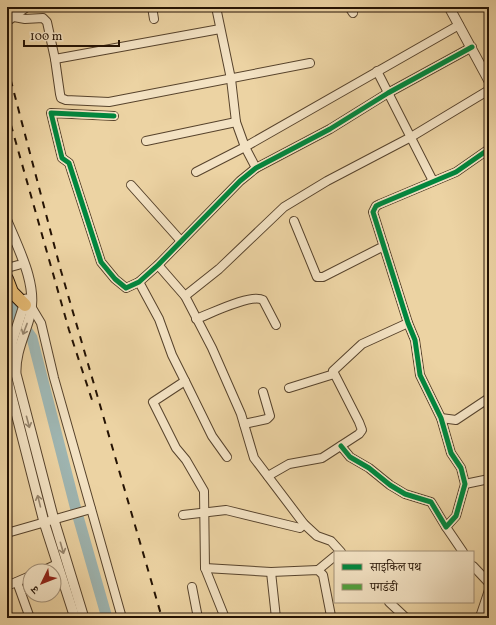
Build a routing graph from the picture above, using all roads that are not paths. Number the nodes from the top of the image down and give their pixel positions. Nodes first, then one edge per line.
1 (26, 7) edge
2 (152, 7) edge
3 (216, 7) edge
4 (449, 7) edge
5 (11, 19) edge
6 (154, 20) dead end
7 (459, 25) junction
8 (220, 30) junction
9 (472, 47) junction
10 (55, 59) junction
11 (310, 63) dead end
12 (377, 72) junction
13 (231, 79) junction
14 (489, 81) edge
15 (489, 90) edge
16 (388, 93) junction
17 (86, 101) junction
18 (87, 115) junction
19 (114, 116) dead end
20 (236, 122) junction
21 (411, 137) junction
22 (146, 141) dead end
23 (245, 147) junction
24 (489, 149) edge
25 (256, 168) junction
26 (196, 172) dead end
27 (433, 181) junction
28 (131, 185) dead end
29 (7, 221) edge
30 (294, 221) dead end
31 (7, 235) edge
32 (181, 242) junction
33 (384, 246) junction
34 (18, 265) junction
35 (158, 265) junction
36 (7, 268) edge
37 (7, 279) edge
38 (139, 282) junction
39 (185, 296) junction
40 (27, 307) junction
41 (196, 319) junction
42 (408, 323) junction
43 (276, 325) dead end
44 (13, 342) edge
45 (7, 368) edge
46 (334, 374) junction
47 (10, 376) edge
48 (185, 381) junction
49 (289, 388) dead end
50 (264, 392) dead end
51 (489, 398) edge
52 (441, 418) junction
53 (244, 424) junction
54 (341, 446) junction
55 (228, 457) dead end
56 (268, 476) junction
57 (489, 479) edge
58 (465, 484) junction
59 (88, 510) junction
60 (204, 512) junction
61 (183, 515) dead end
62 (49, 521) junction
63 (304, 524) junction
64 (446, 527) junction
65 (7, 533) edge
66 (339, 551) edge
67 (462, 551) edge
68 (334, 557) edge
69 (57, 563) edge
70 (474, 567) edge
71 (205, 568) junction
72 (318, 570) junction
73 (271, 572) junction
74 (62, 579) edge
75 (22, 580) edge
76 (17, 582) junction
77 (489, 583) edge
78 (7, 586) edge
79 (192, 587) dead end
80 (489, 590) edge
81 (390, 603) edge
82 (331, 616) dead end
83 (30, 618) edge
84 (75, 618) edge
85 (84, 618) edge
86 (122, 618) edge
87 (198, 618) edge
88 (225, 618) edge
89 (276, 618) edge
90 (406, 618) edge
91 (479, 618) edge

1 - 5 street
2 - 6 street
3 - 8 street
4 - 7 street
5 - 10 street
7 - 9 street
7 - 12 street
8 - 10 street
8 - 13 street
9 - 14 street
9 - 16 street
10 - 17 street
11 - 13 street
12 - 16 street
12 - 23 street
13 - 17 street
13 - 20 street
15 - 21 street
16 - 21 street
16 - 25 street
17 - 18 street
18 - 19 street
18 - 38 street
20 - 22 street
20 - 23 street
21 - 27 street
21 - 39 street
23 - 25 street
23 - 26 street
24 - 27 street
25 - 32 street
27 - 33 street
28 - 32 street
29 - 40 street
30 - 33 street
31 - 34 street
32 - 35 street
33 - 42 street
34 - 36 street
34 - 40 street
35 - 38 street
35 - 39 street
37 - 40 main road
38 - 48 street
39 - 41 street
40 - 44 street
40 - 59 street
41 - 43 street
41 - 53 street
42 - 46 street
42 - 52 street
44 - 45 street
44 - 47 street
46 - 49 street
46 - 54 street
47 - 62 street
48 - 55 street
48 - 60 street
50 - 53 street
51 - 52 street
52 - 58 street
53 - 56 street
54 - 56 street
54 - 64 street
56 - 63 street
57 - 58 street
58 - 64 street
59 - 62 street
59 - 86 street
60 - 61 street
60 - 63 street
60 - 71 street
62 - 65 street
62 - 69 street
62 -> 85 street
63 - 66 street
64 - 67 street
68 - 72 street
70 - 77 street
71 - 73 street
71 - 88 street
72 - 73 street
72 - 82 street
73 - 89 street
74 - 84 street
75 - 76 street
76 - 78 street
76 - 83 street
79 - 87 street
80 - 91 street
81 - 90 street

